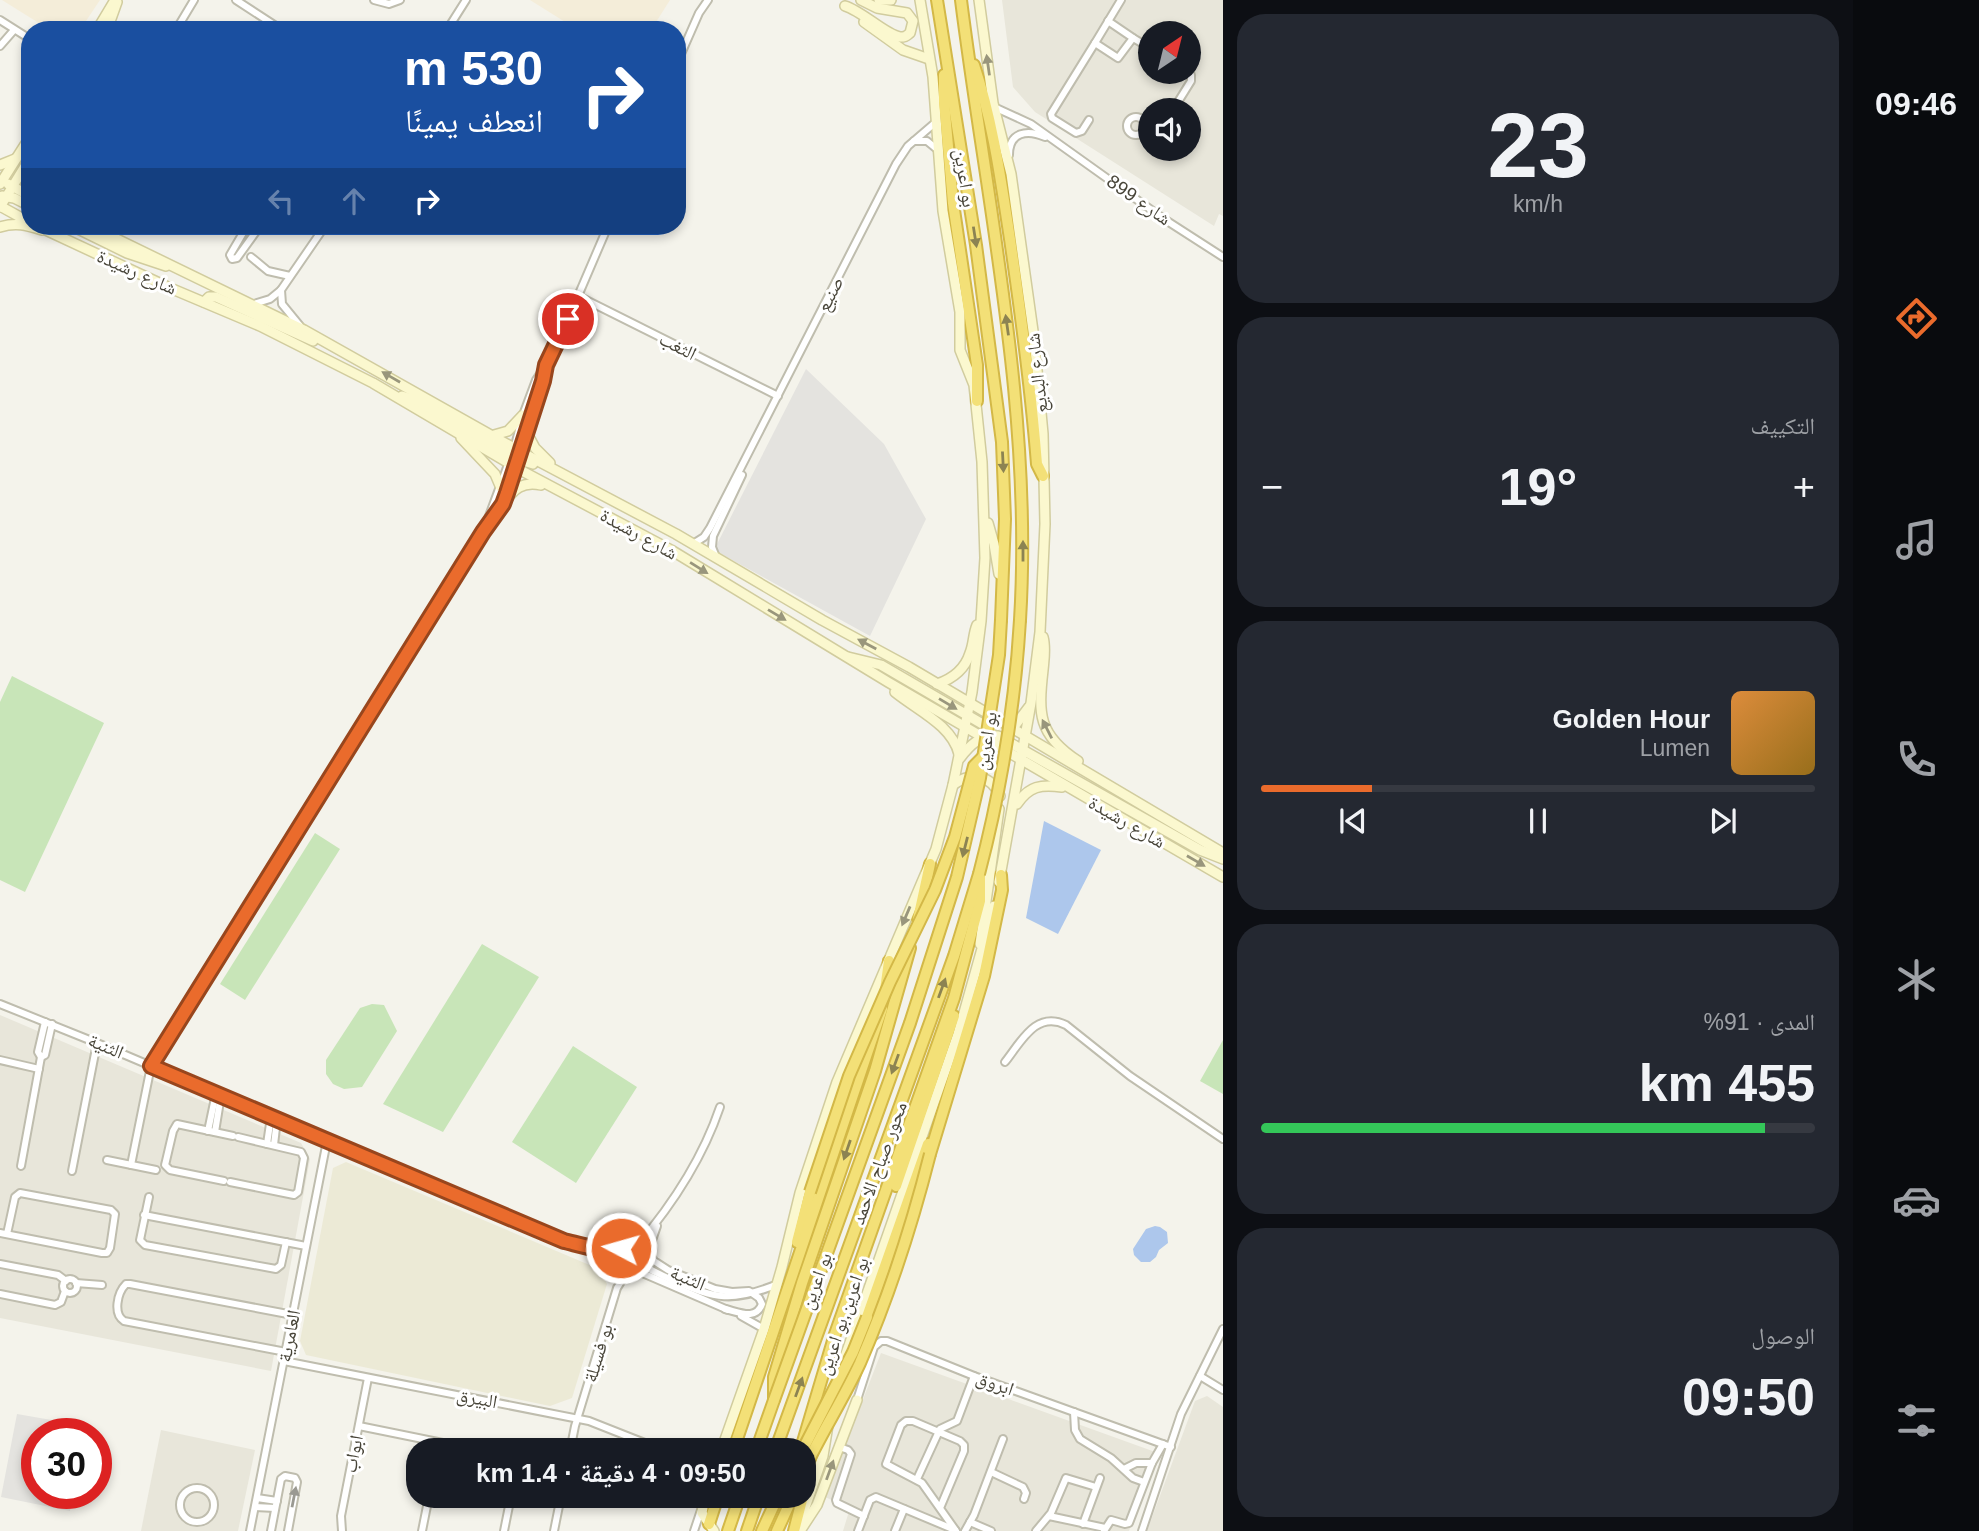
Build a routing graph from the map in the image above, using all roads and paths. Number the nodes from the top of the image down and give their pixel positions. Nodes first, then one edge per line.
1 (116, 0) edge
2 (194, 0) edge
3 (236, 0) edge
4 (374, 0) edge
5 (400, 0) edge
6 (466, 0) edge
7 (708, 0) edge
8 (835, 0) edge
9 (861, 0) edge
10 (878, 0) edge
11 (891, 0) edge
12 (920, 0) edge
13 (937, 0) edge
14 (961, 0) edge
15 (979, 0) edge
16 (1121, 0) edge
17 (845, 6) junction
18 (0, 20) edge
19 (103, 21) edge
20 (110, 21) edge
21 (181, 21) edge
22 (268, 21) edge
23 (453, 21) edge
24 (1108, 21) junction
25 (14, 30) junction
26 (21, 34) edge
27 (1133, 38) junction
28 (1138, 41) edge
29 (686, 42) edge
30 (1095, 43) junction
31 (0, 46) edge
32 (967, 49) junction
33 (929, 59) junction
34 (946, 61) junction
35 (995, 107) junction
36 (1089, 120) dead end
37 (936, 122) junction
38 (1057, 141) junction
39 (913, 142) junction
40 (938, 150) junction
41 (21, 151) edge
42 (16, 159) junction
43 (0, 165) edge
44 (1009, 167) junction
45 (21, 170) edge
46 (1, 182) edge
47 (5, 193) edge
48 (21, 201) edge
49 (0, 206) edge
50 (21, 217) edge
51 (21, 224) edge
52 (0, 227) edge
53 (55, 235) edge
54 (91, 235) edge
55 (109, 235) edge
56 (242, 235) edge
57 (254, 235) edge
58 (319, 235) edge
59 (604, 235) edge
60 (251, 257) dead end
61 (1223, 257) edge
62 (178, 268) junction
63 (290, 276) junction
64 (281, 290) junction
65 (579, 296) junction
66 (204, 302) junction
67 (254, 304) junction
68 (304, 330) junction
69 (331, 345) junction
70 (546, 365) junction
71 (397, 396) junction
72 (778, 396) junction
73 (977, 401) junction
74 (523, 415) junction
75 (452, 429) junction
76 (527, 433) junction
77 (493, 435) junction
78 (751, 450) junction
79 (515, 457) junction
80 (1043, 476) junction
81 (553, 487) junction
82 (501, 488) junction
83 (605, 498) junction
84 (503, 504) junction
85 (985, 517) junction
86 (483, 532) junction
87 (676, 534) junction
88 (693, 544) junction
89 (716, 557) junction
90 (981, 621) junction
91 (1040, 632) junction
92 (843, 656) junction
93 (888, 682) junction
94 (937, 684) junction
95 (1031, 703) junction
96 (970, 704) junction
97 (968, 716) junction
98 (992, 717) junction
99 (965, 727) junction
100 (1013, 729) junction
101 (997, 734) junction
102 (1026, 737) junction
103 (983, 738) junction
104 (1024, 748) junction
105 (984, 757) junction
106 (959, 759) junction
107 (1022, 761) junction
108 (953, 785) junction
109 (1067, 787) junction
110 (1014, 808) junction
111 (1179, 828) junction
112 (1223, 853) edge
113 (1223, 859) edge
114 (930, 864) junction
115 (979, 874) junction
116 (1001, 875) junction
117 (1223, 877) edge
118 (972, 932) junction
119 (981, 953) junction
120 (889, 961) junction
121 (0, 1004) edge
122 (49, 1023) junction
123 (97, 1043) junction
124 (0, 1060) edge
125 (1005, 1062) dead end
126 (151, 1066) junction
127 (39, 1069) junction
128 (219, 1094) junction
129 (720, 1107) dead end
130 (943, 1107) junction
131 (274, 1118) junction
132 (212, 1131) junction
133 (1223, 1139) edge
134 (327, 1141) junction
135 (270, 1145) junction
136 (107, 1160) dead end
137 (131, 1165) junction
138 (21, 1166) dead end
139 (156, 1170) dead end
140 (72, 1171) dead end
141 (149, 1197) dead end
142 (144, 1215) junction
143 (661, 1218) junction
144 (3, 1233) edge
145 (286, 1242) junction
146 (306, 1246) junction
147 (635, 1247) junction
148 (598, 1249) junction
149 (646, 1249) junction
150 (617, 1250) junction
151 (638, 1260) junction
152 (0, 1264) edge
153 (615, 1265) junction
154 (630, 1270) junction
155 (66, 1281) junction
156 (76, 1283) junction
157 (778, 1284) junction
158 (102, 1285) dead end
159 (617, 1288) junction
160 (65, 1291) junction
161 (753, 1293) junction
162 (0, 1294) edge
163 (782, 1306) junction
164 (725, 1309) junction
165 (293, 1315) junction
166 (764, 1329) junction
167 (1223, 1329) edge
168 (286, 1352) junction
169 (284, 1361) junction
170 (974, 1376) junction
171 (1200, 1376) junction
172 (368, 1378) junction
173 (1223, 1390) edge
174 (833, 1395) junction
175 (774, 1400) junction
176 (857, 1400) junction
177 (1074, 1412) junction
178 (578, 1418) junction
179 (359, 1426) junction
180 (938, 1432) junction
181 (419, 1438) edge
182 (573, 1438) edge
183 (635, 1438) edge
184 (726, 1438) edge
185 (737, 1438) edge
186 (761, 1438) edge
187 (780, 1438) edge
188 (804, 1438) edge
189 (808, 1438) edge
190 (815, 1438) edge
191 (1003, 1439) dead end
192 (1167, 1446) junction
193 (839, 1447) junction
194 (816, 1448) edge
195 (1152, 1464) junction
196 (1124, 1469) junction
197 (990, 1472) junction
198 (1100, 1478) dead end
199 (917, 1479) junction
200 (1144, 1482) junction
201 (1096, 1487) junction
202 (257, 1498) junction
203 (1024, 1499) dead end
204 (276, 1505) junction
205 (255, 1507) junction
206 (427, 1508) edge
207 (509, 1508) edge
208 (559, 1508) edge
209 (702, 1508) joint
210 (715, 1508) edge
211 (736, 1508) edge
212 (755, 1508) edge
213 (773, 1508) edge
214 (784, 1508) edge
215 (787, 1508) edge
216 (801, 1508) edge
217 (940, 1508) junction
218 (904, 1509) junction
219 (864, 1516) junction
220 (1049, 1516) junction
221 (970, 1522) junction
222 (1083, 1524) junction
223 (193, 1526) edge
224 (779, 1526) edge
225 (710, 1529) edge
226 (728, 1529) edge
227 (343, 1530) edge
228 (1105, 1530) edge
229 (250, 1531) edge
230 (271, 1531) edge
231 (288, 1531) edge
232 (422, 1531) edge
233 (504, 1531) edge
234 (554, 1531) edge
235 (694, 1531) edge
236 (747, 1531) edge
237 (762, 1531) edge
238 (797, 1531) edge
239 (858, 1531) edge
240 (895, 1531) edge
241 (957, 1531) edge
242 (965, 1531) edge
243 (991, 1531) edge
244 (1036, 1531) edge
245 (1142, 1531) edge

1 - 19 main road
1 - 20 main road
2 - 21 street
3 - 22 street
4 - 5 street
6 - 23 street
7 - 29 street
8 - 17 main road
9 - 17 main road
10 - 11 main road
12 - 33 main road
13 - 34 highway, بو اعرين
14 - 32 highway, بو اعرين
35 -> 15 main road, شارع البديع
16 - 24 street
17 - 33 main road
18 - 25 street
24 - 27 street
24 - 30 street
25 - 26 street
25 - 31 street
27 - 28 street
27 - 30 street
30 - 36 street
32 - 80 highway
115 -> 32 highway, بو اعرين, bridge
33 - 37 main road
34 - 73 highway
34 -> 105 highway, بو اعرين, bridge
35 - 38 street, شارع 899
35 - 44 main road, شارع البديع
37 - 39 street, صنيع
37 - 40 main road
38 - 44 street, شارع 899
38 - 61 street, شارع 899
39 - 40 street
39 - 72 street, صنيع
40 - 73 main road
41 - 42 main road
42 - 43 main road
42 - 46 main road
44 - 80 main road, شارع البديع
45 - 47 main road
46 - 47 main road
47 - 48 main road
47 - 49 main road
49 - 50 main road
51 - 52 main road
53 - 66 main road, شارع رشيدة
54 - 62 main road
55 - 62 main road, شارع رشيدة
56 - 57 street
58 - 63 street
59 - 65 street
60 - 63 street
62 - 67 main road, شارع رشيدة
63 - 64 street
64 - 67 street
64 - 68 street
65 - 70 street
65 - 72 street, الثغب
66 - 69 main road
66 - 71 main road, شارع رشيدة
67 - 68 main road, شارع رشيدة
68 - 69 main road, شارع رشيدة
77 -> 69 main road, شارع رشيدة
70 - 74 street
70 - 76 street
71 - 75 main road, شارع رشيدة
71 - 79 main road
72 - 78 street, صنيع
73 - 85 main road, بو اعرين
74 - 77 main road
74 - 79 street
75 - 79 main road, شارع رشيدة
75 - 82 main road
76 - 79 street
76 - 83 main road
77 - 79 main road, شارع رشيدة
78 - 88 street, صنيع
78 - 89 street, صنيع
79 - 81 main road, شارع رشيدة
79 - 82 street
79 - 83 main road, شارع رشيدة
79 - 84 street
79 - 87 main road
80 - 91 main road, شارع البديع
81 - 84 main road
81 -> 92 main road, شارع رشيدة
82 - 86 street
83 - 87 main road, شارع رشيدة
84 - 86 street
85 - 90 main road, بو اعرين
85 - 98 main road
86 - 126 street
87 - 88 main road, شارع رشيدة
88 - 89 main road, شارع رشيدة
94 -> 89 main road, شارع رشيدة
90 - 94 main road
90 - 96 main road, بو اعرين
91 - 95 main road, شارع البديع
111 -> 91 main road
92 - 93 main road, شارع رشيدة
92 -> 97 main road
93 - 99 main road, شارع رشيدة
93 - 106 main road
94 - 96 main road, شارع رشيدة
95 - 100 main road
95 - 102 main road, شارع البديع
96 - 97 main road, بو اعرين
96 - 98 main road, شارع رشيدة
97 - 99 main road, بو اعرين
97 - 101 main road
98 - 100 main road, شارع رشيدة
98 - 101 main road
99 - 103 main road, شارع رشيدة
99 - 106 main road, بو اعرين
100 - 101 main road
100 - 102 main road, شارع رشيدة
101 - 103 main road
101 - 104 main road
101 - 107 main road
102 - 104 main road, شارع البديع
102 - 111 main road, شارع رشيدة
103 - 106 main road
103 - 107 main road, شارع رشيدة
104 - 107 main road, بو اعرين
104 - 113 main road
105 - 163 highway, bridge
105 -> 175 highway, بو اعرين, bridge
106 - 108 main road, بو اعرين
107 - 109 main road, شارع رشيدة
107 - 110 main road, بو اعرين
108 - 114 main road, بو اعرين
108 - 119 main road
109 - 110 main road
109 -> 117 main road, شارع رشيدة
110 - 116 main road, بو اعرين
111 - 112 main road, شارع رشيدة
114 -> 120 main road, بو اعرين
114 -> 175 highway
115 - 118 highway, بو اعرين
187 -> 115 highway, محور صباح الاحمد
116 - 119 main road, بو اعرين
116 - 130 highway
118 - 188 highway, بو اعرين,بو اعرين, bridge
118 - 190 highway
119 - 174 main road, بو اعرين
120 - 157 main road, بو اعرين
120 - 163 highway
121 - 122 street, الثنية
122 - 123 street, الثنية
122 - 127 street
123 - 126 street, الثنية
123 - 140 street
124 - 127 street
125 - 133 street
126 - 128 street, الثنية
126 - 137 street
127 - 138 street
128 - 131 street, الثنية
128 - 132 street
129 - 143 street
130 - 189 highway, bridge
130 - 194 highway, bridge
131 - 134 street, الثنية
131 - 135 street
132 - 135 street
132 - 135 street
134 - 146 street, العامرية
134 - 148 street, الثنية
136 - 137 street
137 - 139 street
141 - 142 street
142 - 145 street
142 - 145 street
143 - 147 street
143 - 149 street
144 - 144 street
145 - 146 street
146 - 165 street, العامرية
147 - 149 street, الثنية
147 - 150 street
147 - 151 street
148 - 150 street, الثنية
148 - 153 street, الثنية
149 - 151 street
149 - 161 street, الثنية
150 - 153 street
151 - 154 street
151 - 161 street, الثنية
152 - 155 street
153 - 154 street
153 - 159 street, بو فسيلة
154 - 159 street, بو فسيلة
154 - 164 street, الثنية
155 - 156 street
155 - 160 street
156 - 158 street
156 - 160 street
157 - 161 street, الثنية
157 - 166 main road, بو اعرين
159 - 178 street, بو فسيلة
160 - 162 street
161 - 164 street, الثنية
163 - 185 highway
164 - 166 street, الثنية
165 - 168 street, العامرية
165 - 168 street
166 - 184 main road, بو اعرين
167 - 171 street
168 - 169 street, العامرية
169 - 172 street, البيرق
169 - 202 street, العامرية
170 - 176 street, ابروق
170 - 177 street, ابروق
170 - 180 street
171 - 173 street
171 - 192 street
172 - 178 street, البيرق
172 - 179 street, ابواب
174 - 176 main road
174 - 238 main road, بو اعرين
175 - 186 highway, بو اعرين
176 - 193 main road
177 - 192 street, ابروق
177 - 196 street
178 - 182 street, بو فسيلة
178 - 183 street, البيرق
179 - 181 street
179 - 227 street, ابواب
180 - 199 street
180 - 199 street
180 - 217 street
191 - 197 street
192 - 195 street
192 - 245 street
193 - 219 street
238 -> 193 main road
195 - 196 street
195 - 200 street
196 - 200 street
197 - 203 street
197 - 221 street
198 - 201 street
199 - 217 street
200 - 228 street
201 - 220 street
201 - 222 street
202 - 204 street
202 - 205 street, العامرية
204 - 205 street
204 - 230 street
231 -> 204 street
205 - 229 street, العامرية
206 - 232 street
207 - 233 street
208 - 234 street
209 - 225 main road
209 - 235 street
210 - 225 highway
211 - 226 highway
212 - 236 highway
213 - 237 highway
214 - 224 highway
215 - 224 highway
216 - 238 highway
217 - 241 street
218 - 219 street
218 - 240 street
218 - 241 street
219 - 239 street
220 - 222 street
220 - 244 street
221 - 242 street
221 - 243 street
222 - 228 street
223 - 223 street

